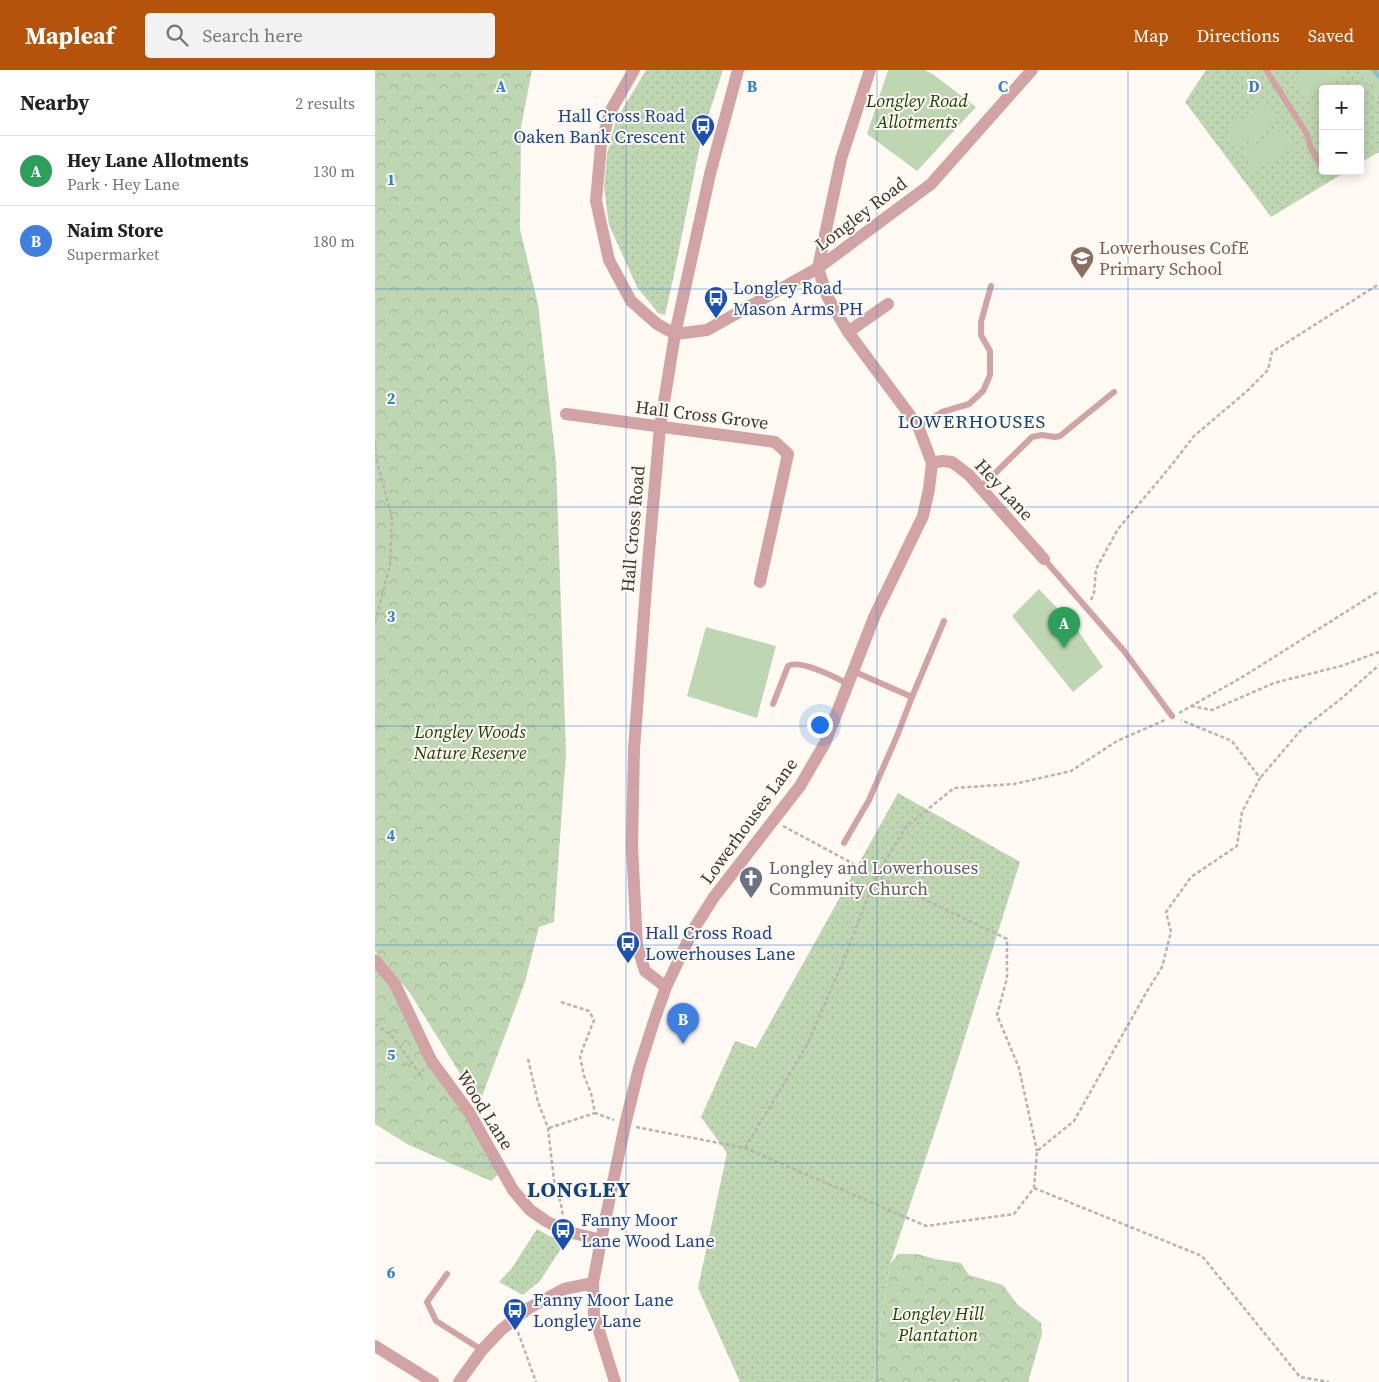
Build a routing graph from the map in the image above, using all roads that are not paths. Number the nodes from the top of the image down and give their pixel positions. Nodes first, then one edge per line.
1 (634, 70) edge
2 (738, 70) edge
3 (870, 70) edge
4 (1032, 70) edge
5 (1267, 70) edge
6 (1319, 163) edge
7 (818, 268) junction
8 (991, 286) dead end
9 (888, 304) dead end
10 (848, 332) junction
11 (675, 334) junction
12 (1114, 392) dead end
13 (566, 414) dead end
14 (918, 426) junction
15 (660, 428) junction
16 (932, 463) junction
17 (981, 487) junction
18 (1044, 559) joint
19 (760, 582) dead end
20 (944, 621) dead end
21 (853, 671) junction
22 (848, 684) junction
23 (912, 697) junction
24 (773, 704) dead end
25 (1172, 716) road end
26 (844, 843) dead end
27 (375, 960) edge
28 (666, 987) junction
29 (601, 1240) junction
30 (447, 1274) dead end
31 (593, 1283) junction
32 (375, 1346) edge
33 (482, 1350) junction
34 (433, 1382) edge
35 (459, 1382) edge
36 (615, 1382) edge

1 - 11 street
2 - 11 street, Hall Cross Road
3 - 7 street, Lowerhouses Lane
4 - 7 street, Longley Road
5 - 6 lane
7 - 10 street, Lowerhouses Lane
7 - 11 street, Longley Road
8 - 14 lane
9 - 10 street
10 - 14 street, Lowerhouses Lane
11 - 15 street, Hall Cross Road
12 - 17 lane
13 - 15 street, Hall Cross Grove
14 - 16 street, Lowerhouses Lane
15 - 19 street, Hall Cross Grove
15 - 28 street, Hall Cross Road
16 - 17 street, Hey Lane
16 - 21 street, Lowerhouses Lane
17 - 18 street, Hey Lane
18 - 25 lane
20 - 23 lane
21 - 22 street, Lowerhouses Lane
21 - 23 lane
22 - 24 lane
22 - 28 street, Lowerhouses Lane
23 - 26 lane
27 - 29 street, Wood Lane
28 - 29 street, Lowerhouses Lane
29 - 31 street, Lowerhouses Lane
30 - 33 lane
31 - 33 street
31 - 36 street, Lowerhouses Lane
32 - 34 street
33 - 35 street

